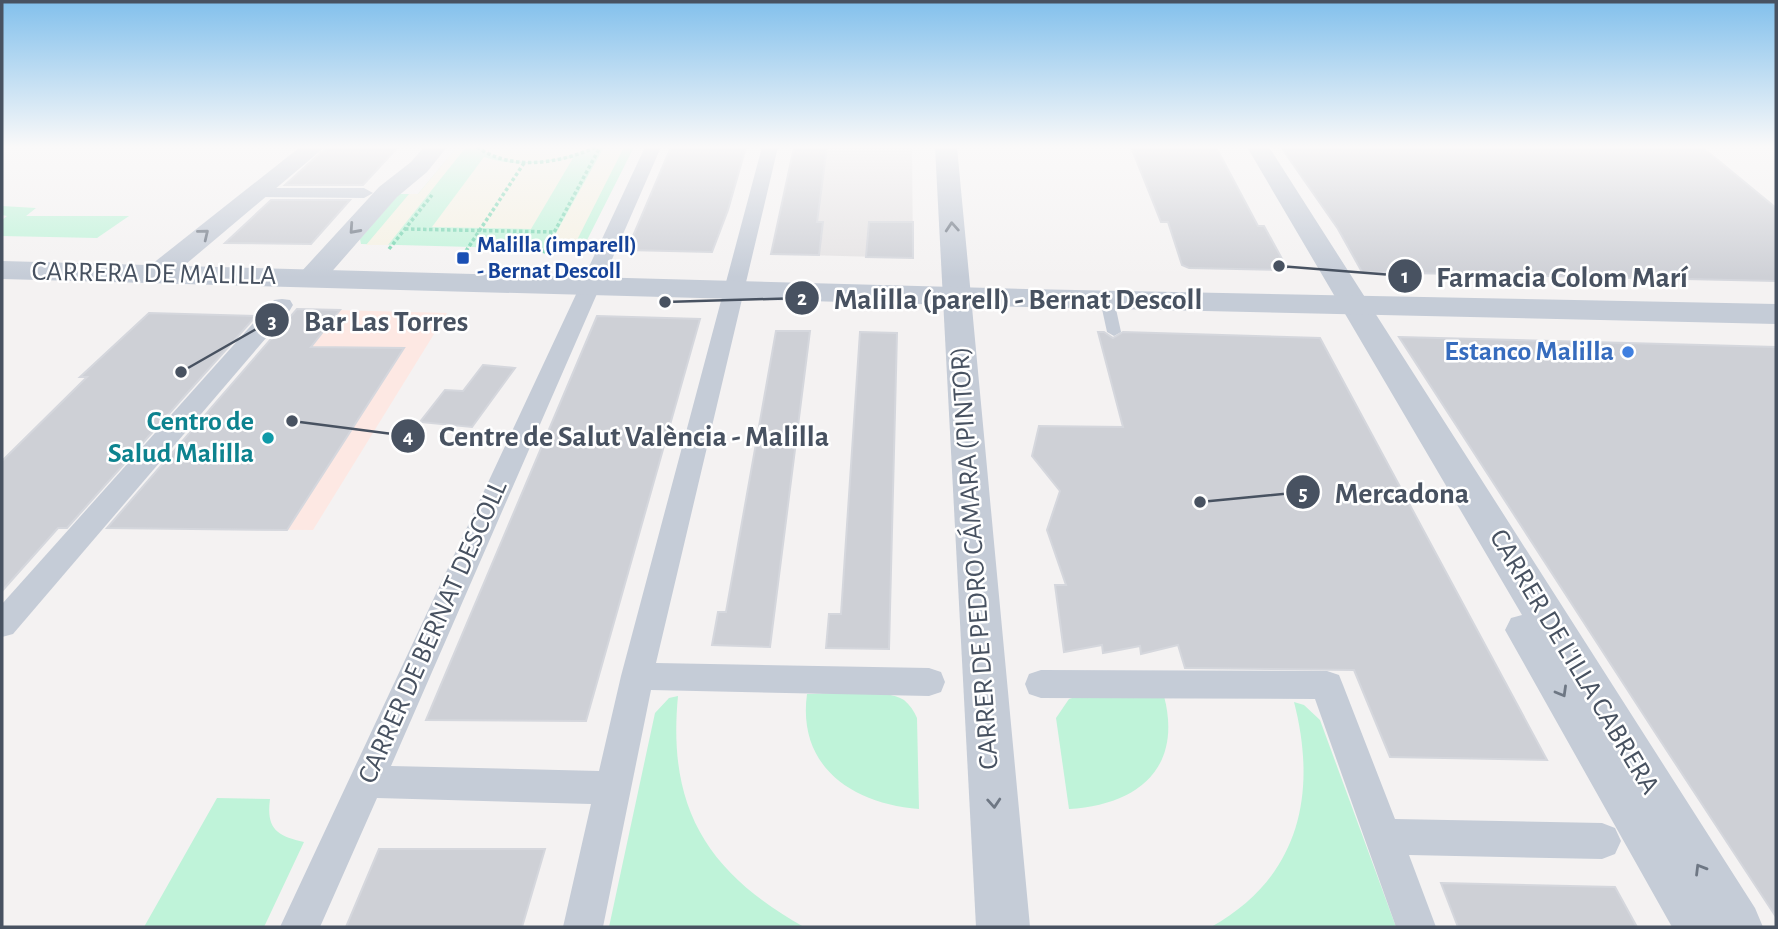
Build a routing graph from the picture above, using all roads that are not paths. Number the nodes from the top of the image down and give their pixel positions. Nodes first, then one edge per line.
1 (265, 190) edge
2 (390, 190) edge
3 (633, 190) edge
4 (759, 190) edge
5 (949, 190) edge
6 (1271, 190) edge
7 (1282, 190) edge
8 (364, 193) dead end
9 (261, 194) junction
10 (2, 270) edge
11 (157, 274) junction
12 (311, 278) junction
13 (590, 285) junction
14 (734, 289) junction
15 (956, 295) junction
16 (1107, 300) junction
17 (282, 305) dead end
18 (1345, 305) junction
19 (1776, 314) edge
20 (1114, 332) dead end
21 (2, 625) edge
22 (638, 676) junction
23 (929, 682) dead end
24 (1041, 684) dead end
25 (365, 782) junction
26 (614, 788) junction
27 (1383, 837) junction
28 (1602, 841) dead end
29 (300, 927) edge
30 (583, 927) edge
31 (1003, 927) edge
32 (1416, 927) edge
33 (1701, 927) edge
34 (1736, 927) edge

1 - 9 street
2 -> 12 street
3 - 13 street, CARRER DE BERNAT DESCOLL
4 - 14 street
15 -> 5 street, CARRER DE PEDRO CÁMARA (PINTOR)
6 - 18 street, CARRER DE L'ILLA CABRERA
7 - 18 street, CARRER DE L'ILLA CABRERA
8 - 9 street
11 -> 9 street
10 - 11 street, CARRERA DE MALILLA
11 - 12 street, CARRERA DE MALILLA
12 - 13 street, CARRERA DE MALILLA
13 - 14 street, CARRERA DE MALILLA
13 - 25 street, CARRER DE BERNAT DESCOLL
14 - 15 street, CARRERA DE MALILLA
14 - 22 street
15 - 16 street, CARRERA DE MALILLA
15 -> 31 street, CARRER DE PEDRO CÁMARA (PINTOR)
16 - 18 street, CARRERA DE MALILLA
16 - 20 lane
17 - 21 street
18 - 19 street, CARRERA DE MALILLA
18 -> 33 street, CARRER DE L'ILLA CABRERA
34 -> 18 street, CARRER DE L'ILLA CABRERA
22 - 23 street
22 - 26 street
24 - 27 street
25 - 26 street
25 - 29 street, CARRER DE BERNAT DESCOLL
26 - 30 street
27 - 28 street
27 - 32 street

